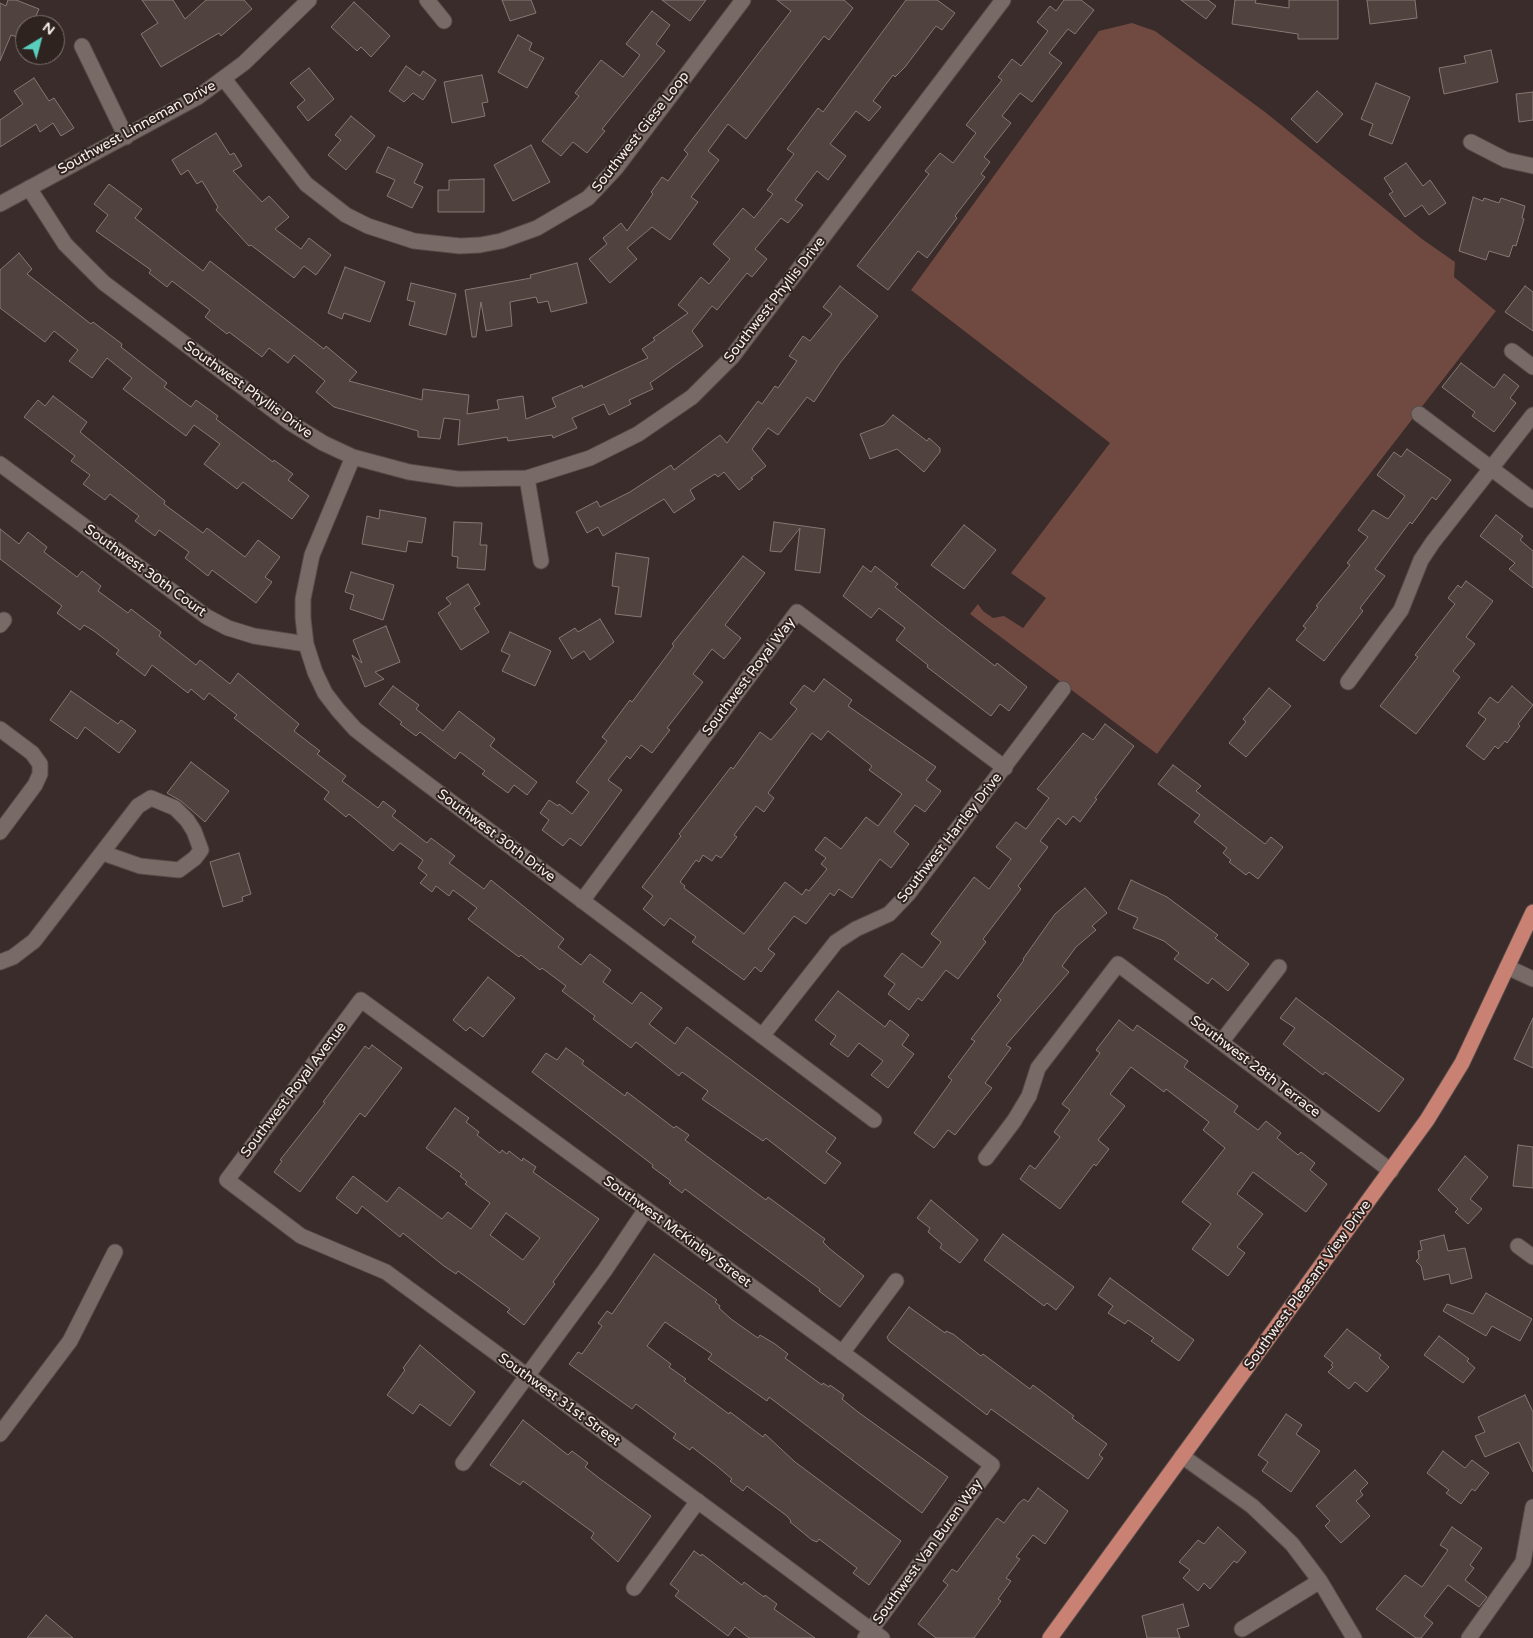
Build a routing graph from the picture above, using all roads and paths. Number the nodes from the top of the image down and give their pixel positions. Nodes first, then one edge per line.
1 (309, 0) edge
2 (428, 0) edge
3 (743, 0) edge
4 (1003, 0) edge
5 (444, 21) dead end
6 (82, 46) dead end
7 (224, 79) junction
8 (126, 137) junction
9 (1471, 142) dead end
10 (1533, 166) edge
11 (29, 188) junction
12 (0, 204) edge
13 (1512, 351) dead end
14 (1533, 367) edge
15 (1419, 414) dead end
16 (1533, 415) edge
17 (353, 457) junction
18 (0, 464) edge
19 (1491, 468) junction
20 (528, 478) junction
21 (1533, 500) edge
22 (541, 561) dead end
23 (306, 644) junction
24 (1348, 682) dead end
25 (1063, 689) dead end
26 (0, 729) edge
27 (1005, 768) junction
28 (0, 832) edge
29 (103, 853) junction
30 (582, 901) junction
31 (1533, 912) edge
32 (0, 962) edge
33 (1279, 967) dead end
34 (1507, 967) junction
35 (1533, 979) edge
36 (361, 1000) joint
37 (762, 1036) junction
38 (1222, 1041) junction
39 (874, 1120) dead end
40 (986, 1158) dead end
41 (1391, 1171) junction
42 (227, 1180) joint
43 (646, 1209) junction
44 (1518, 1246) dead end
45 (115, 1252) dead end
46 (1533, 1257) edge
47 (896, 1281) dead end
48 (842, 1352) junction
49 (526, 1376) junction
50 (0, 1434) edge
51 (1182, 1456) junction
52 (463, 1462) dead end
53 (992, 1466) joint
54 (698, 1501) junction
55 (1533, 1507) edge
56 (1320, 1581) junction
57 (634, 1588) dead end
58 (1242, 1629) dead end
59 (872, 1635) edge
60 (1050, 1638) edge
61 (1354, 1638) edge
62 (1469, 1638) edge

1 - 7 street, Southwest Linneman Drive
2 - 5 street
3 - 7 street, Southwest Giese Loop
4 - 20 street, Southwest Phyllis Drive
6 - 8 street
7 - 8 street, Southwest Linneman Drive
8 - 11 street, Southwest Linneman Drive
9 - 10 street
11 - 12 street, Southwest Linneman Drive
11 - 17 street, Southwest Phyllis Drive
13 - 14 street
15 - 19 street
16 - 19 street
17 - 20 street, Southwest Phyllis Drive
17 - 23 street, Southwest 30th Drive
18 - 23 street, Southwest 30th Court
19 - 21 street
19 - 24 street
20 - 22 street
23 - 30 street, Southwest 30th Drive
25 - 27 street, Southwest Hartley Drive
26 - 28 street
27 - 30 street, Southwest Royal Way
27 - 37 street, Southwest Hartley Drive
29 - 29 street
29 - 32 street
30 - 37 street, Southwest 30th Drive
31 - 34 main road, Southwest Pleasant View Drive
33 - 38 street
34 - 35 street
34 - 41 main road, Southwest Pleasant View Drive
36 - 42 street, Southwest Royal Avenue
36 - 43 street, Southwest McKinley Street
37 - 39 street, Southwest 30th Drive
38 - 40 street, Southwest 28th Terrace
38 - 41 street, Southwest 28th Terrace
41 - 51 main road, Southwest Pleasant View Drive
42 - 49 street, Southwest 31st Street
43 - 48 street, Southwest McKinley Street
43 - 49 street
44 - 46 street
45 - 50 street
47 - 48 street
48 - 53 street, Southwest McKinley Street
49 - 52 street
49 - 54 street, Southwest 31st Street
51 - 56 street
51 - 60 main road, Southwest Pleasant View Drive
53 - 59 street, Southwest Van Buren Way
54 - 57 street
54 - 59 street, Southwest 31st Street
55 - 62 street
56 - 58 street
56 - 61 street

